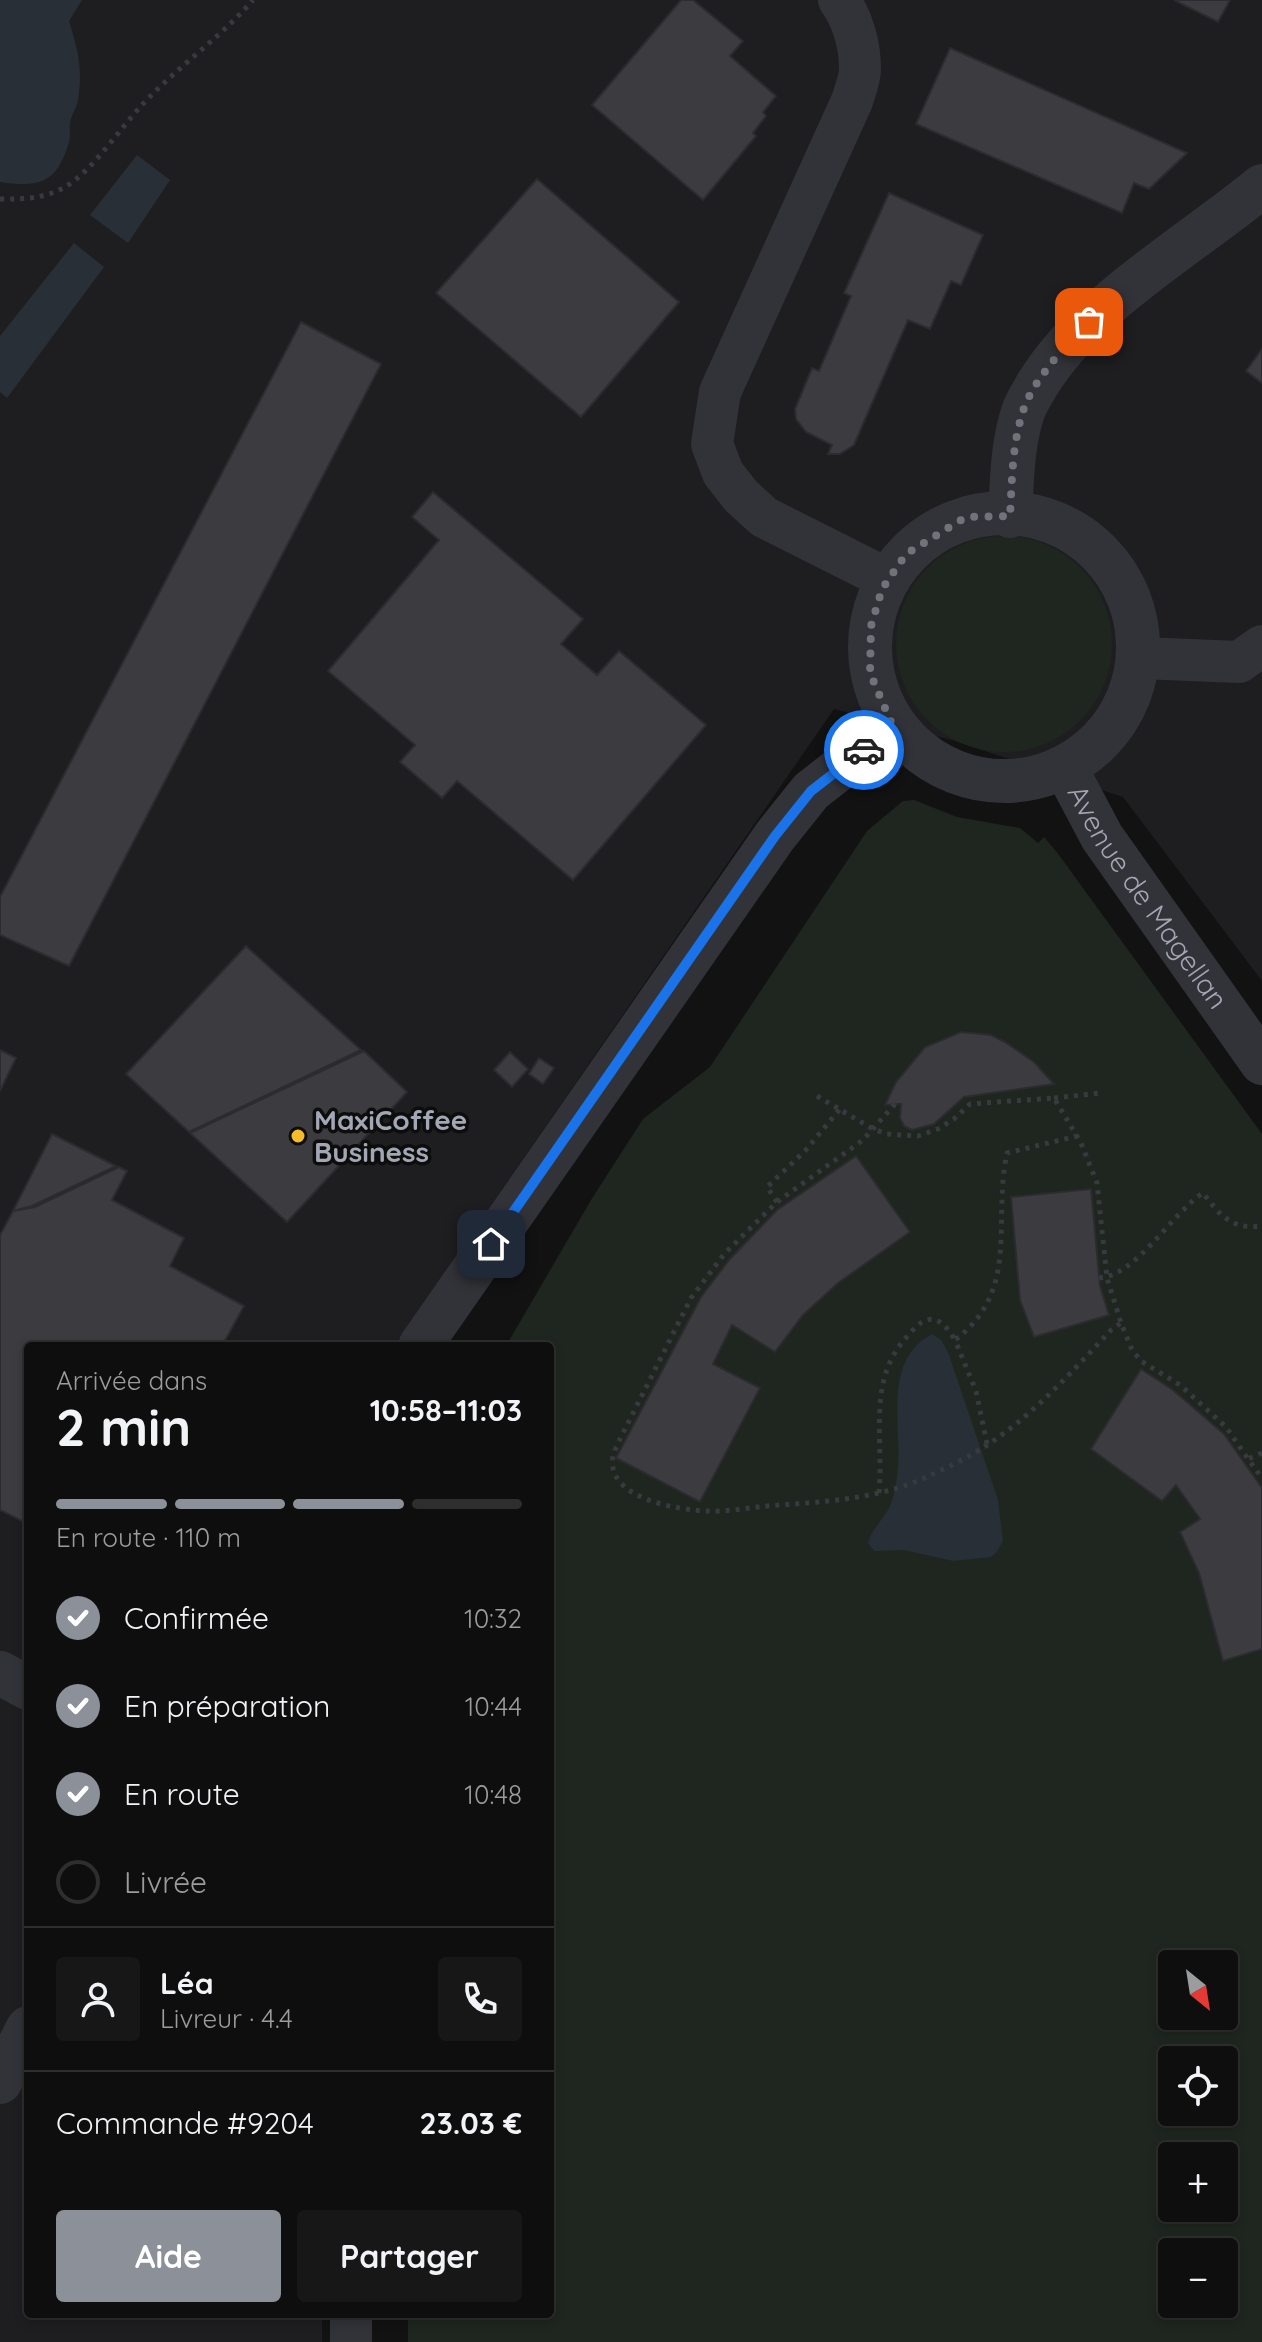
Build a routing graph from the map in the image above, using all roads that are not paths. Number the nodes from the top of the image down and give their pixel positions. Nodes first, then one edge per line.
1 (839, 0) edge
2 (1262, 186) edge
3 (1010, 516) junction
4 (889, 580) junction
5 (1141, 658) junction
6 (1254, 664) edge
7 (893, 727) junction
8 (1066, 769) junction
9 (1262, 1063) edge
10 (423, 1342) edge
11 (0, 1673) edge
12 (24, 1686) edge
13 (24, 2036) edge
14 (0, 2082) edge
15 (351, 2318) edge
16 (351, 2342) edge

1 - 4 street
2 - 3 street
3 - 4 street
3 - 5 street
4 - 7 street
5 - 6 street
5 - 8 street
7 - 8 street
7 - 10 street
8 - 9 street, Avenue de Magellan
11 - 12 street
13 - 14 street
15 - 16 street

